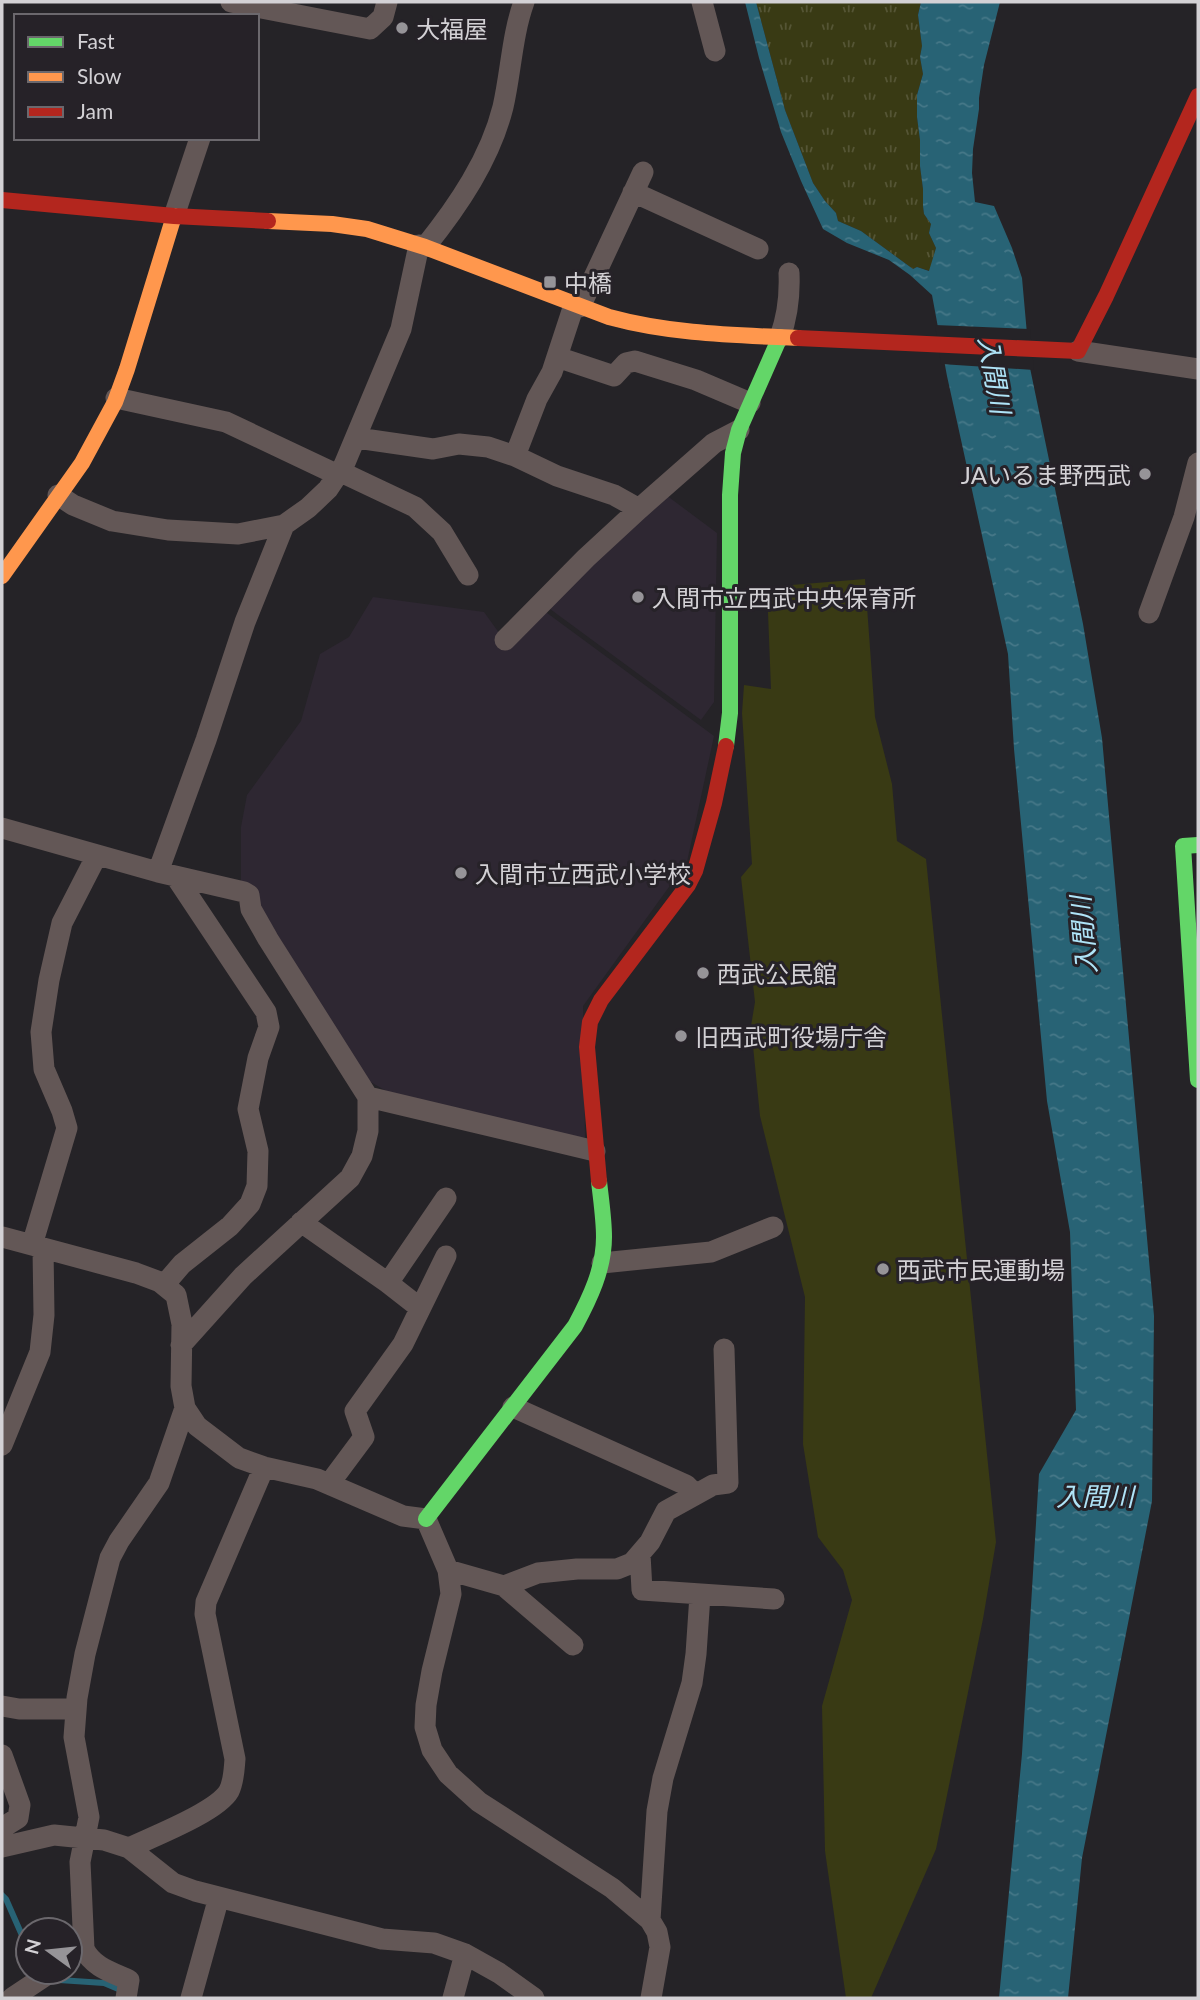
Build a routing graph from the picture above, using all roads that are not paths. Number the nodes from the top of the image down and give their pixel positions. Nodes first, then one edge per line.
1 (230, 2) edge
2 (387, 2) edge
3 (524, 2) edge
4 (702, 2) edge
5 (715, 51) dead end
6 (1198, 96) edge
7 (199, 140) edge
8 (643, 172) dead end
9 (633, 192) junction
10 (2, 200) edge
11 (174, 216) junction
12 (422, 246) junction
13 (758, 249) dead end
14 (789, 273) dead end
15 (577, 306) junction
16 (784, 337) junction
17 (1077, 351) junction
18 (557, 357) junction
19 (1198, 369) edge
20 (116, 398) junction
21 (750, 403) junction
22 (739, 430) junction
23 (357, 438) junction
24 (515, 456) junction
25 (1198, 463) edge
26 (340, 473) junction
27 (58, 495) junction
28 (639, 509) junction
29 (284, 525) junction
30 (468, 575) dead end
31 (2, 576) edge
32 (1149, 613) dead end
33 (505, 640) dead end
34 (2, 828) edge
35 (1198, 845) edge
36 (97, 855) junction
37 (167, 874) junction
38 (1198, 1080) edge
39 (368, 1097) junction
40 (596, 1151) junction
41 (446, 1198) dead end
42 (301, 1222) junction
43 (773, 1227) dead end
44 (2, 1237) edge
45 (38, 1247) junction
46 (446, 1256) dead end
47 (603, 1263) junction
48 (388, 1283) junction
49 (164, 1285) junction
50 (420, 1308) junction
51 (181, 1345) junction
52 (724, 1349) dead end
53 (513, 1407) junction
54 (186, 1408) junction
55 (2, 1442) edge
56 (264, 1467) junction
57 (329, 1484) junction
58 (695, 1493) junction
59 (426, 1519) junction
60 (640, 1554) junction
61 (448, 1570) junction
62 (504, 1586) junction
63 (700, 1595) junction
64 (774, 1599) dead end
65 (573, 1646) dead end
66 (2, 1706) edge
67 (76, 1709) junction
68 (2, 1755) edge
69 (2, 1828) edge
70 (84, 1838) junction
71 (2, 1847) edge
72 (129, 1848) junction
73 (219, 1897) junction
74 (78, 1916) edge
75 (650, 1920) junction
76 (466, 1954) junction
77 (84, 1956) edge
78 (30, 1986) edge
79 (127, 1989) edge
80 (12, 1998) edge
81 (191, 1998) edge
82 (453, 1998) edge
83 (534, 1998) edge
84 (651, 1998) edge

1 - 2 street
3 - 12 street
4 - 5 street
6 - 17 street
7 - 11 street
8 - 9 street
9 - 13 street
9 - 15 street
10 - 11 street
11 - 12 street
11 - 20 street
12 - 15 street
12 - 23 street
14 - 16 street
15 - 16 street
15 - 18 street
16 - 17 street
16 - 21 street
17 - 19 street
18 - 21 street
18 - 24 street
20 - 26 street
20 - 27 street
21 - 22 street
22 - 28 street
22 - 40 street
23 - 24 street
23 - 26 street
24 - 28 street
25 - 32 street
26 - 29 street
26 - 30 street
27 - 29 street
27 - 31 street
28 - 33 street
29 - 37 street
34 - 36 street
35 - 38 street
36 - 37 street
36 - 45 street
37 - 39 street
37 - 49 street
39 - 40 street
39 - 42 street
40 - 47 street
41 - 48 street
42 - 48 street
42 - 51 street
43 - 47 street
44 - 45 street
45 - 49 street
45 - 55 street
46 - 50 street
47 - 53 street
48 - 50 street
49 - 51 street
50 - 57 street
51 - 54 street
52 - 58 street
53 - 58 street
53 - 59 street
54 - 56 street
54 - 67 street
56 - 57 street
56 - 72 street
57 - 59 street
58 - 60 street
59 - 61 street
60 - 62 street
60 - 63 street
61 - 62 street
61 - 75 street
62 - 65 street
63 - 64 street
63 - 75 street
66 - 67 street
67 - 70 street
68 - 69 street
70 - 71 street
70 - 72 street
70 - 74 street
72 - 73 street
73 - 76 street
73 - 81 street
75 - 84 street
76 - 82 street
76 - 83 street
77 - 79 street
78 - 80 street

